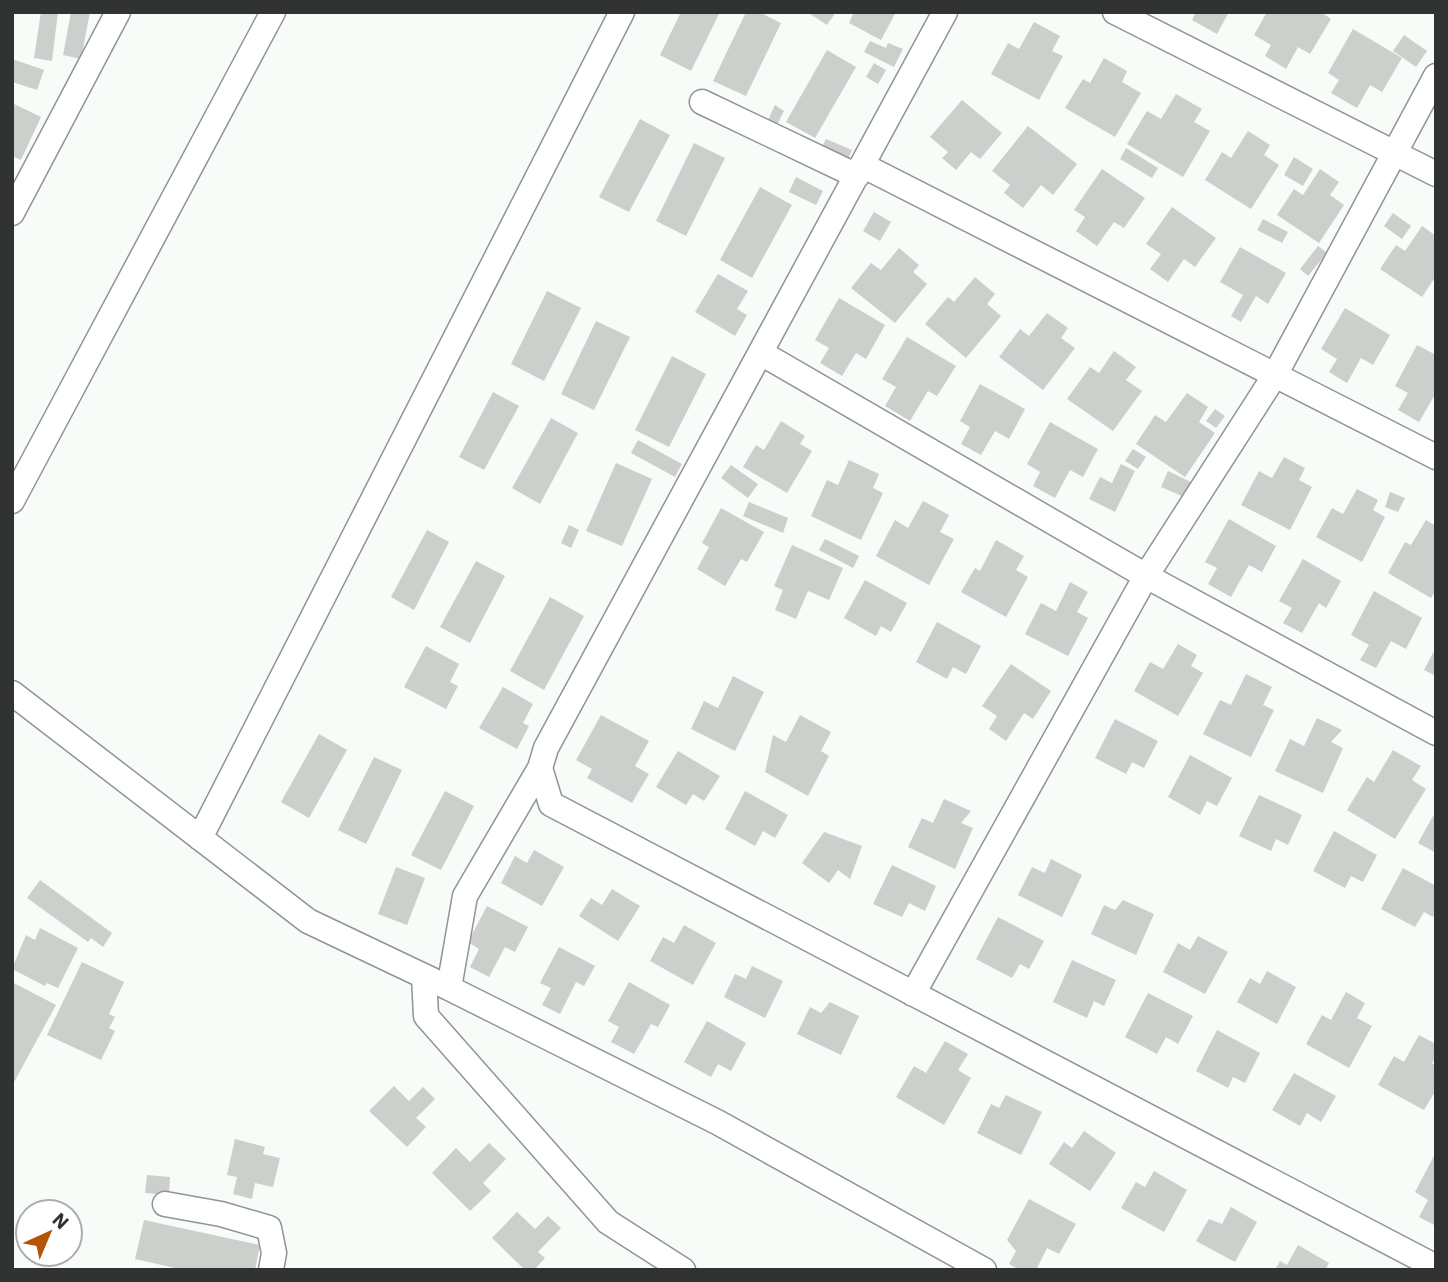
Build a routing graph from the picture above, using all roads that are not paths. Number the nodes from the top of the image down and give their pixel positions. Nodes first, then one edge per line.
1 (118, 12) edge
2 (273, 12) edge
3 (622, 12) edge
4 (945, 12) edge
5 (1115, 12) edge
6 (1436, 76) edge
7 (702, 102) dead end
8 (1396, 154) junction
9 (860, 170) junction
10 (1436, 174) edge
11 (12, 213) edge
12 (761, 353) junction
13 (1275, 375) junction
14 (1436, 457) edge
15 (12, 501) edge
16 (1146, 576) junction
17 (12, 693) edge
18 (1436, 733) edge
19 (540, 768) junction
20 (200, 838) junction
21 (424, 976) junction
22 (449, 988) junction
23 (913, 994) junction
24 (165, 1204) dead end
25 (1436, 1267) edge
26 (271, 1270) edge
27 (683, 1270) edge
28 (984, 1270) edge

1 - 11 street
2 - 15 street
3 - 20 street
4 - 9 street
5 - 8 street
6 - 8 street
7 - 9 street
8 - 10 street
8 - 13 street
9 - 12 street
9 - 13 street
12 - 16 street
12 - 19 street
13 - 14 street
13 - 16 street
16 - 18 street
16 - 23 street
17 - 20 street
19 - 22 street
19 - 23 street
20 - 21 street
21 - 22 street
21 - 27 street
22 - 28 street
23 - 25 street
24 - 26 street

